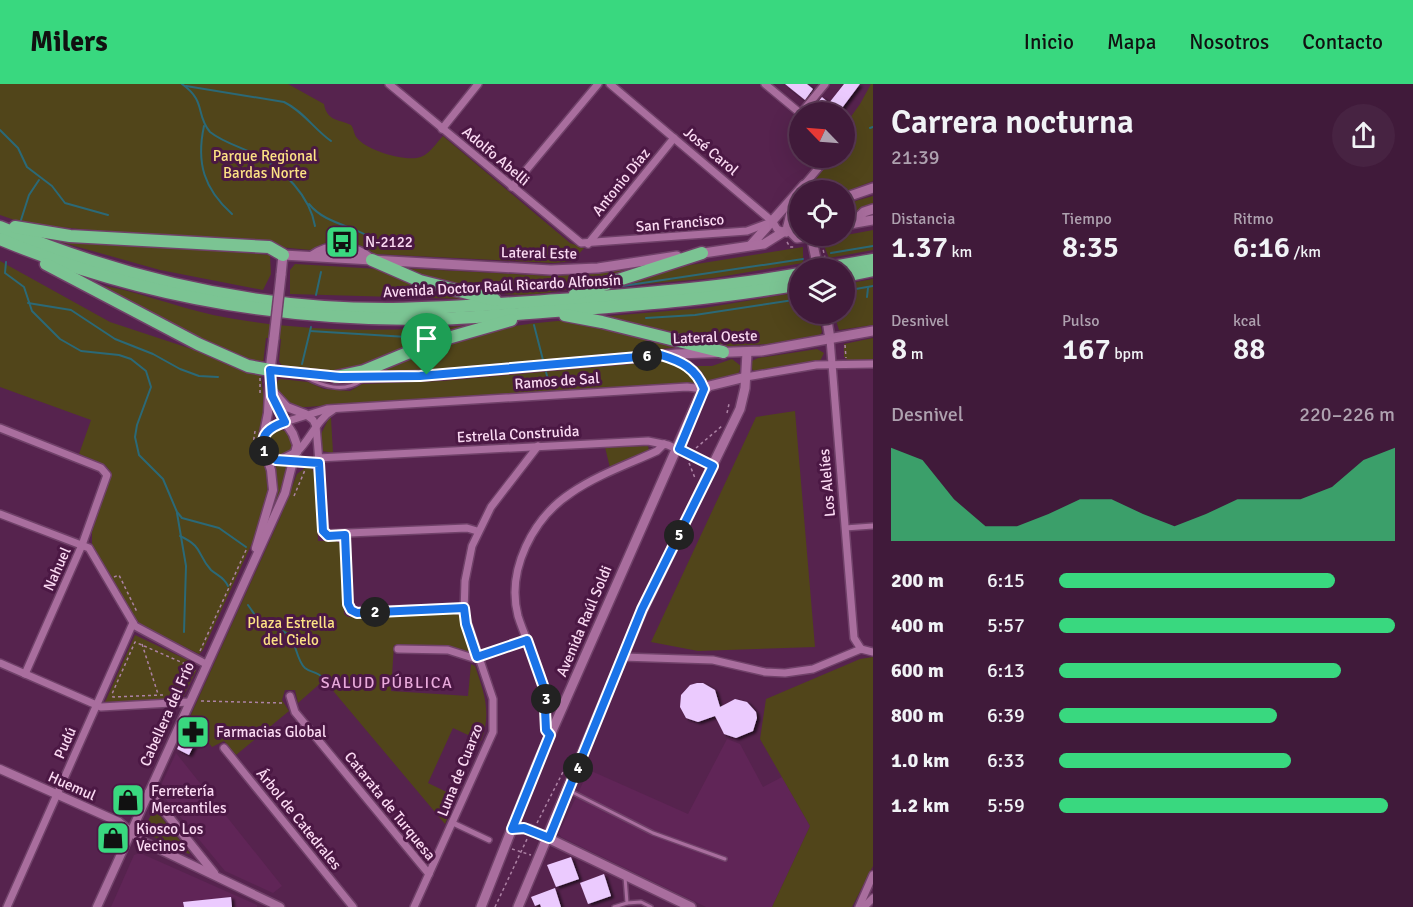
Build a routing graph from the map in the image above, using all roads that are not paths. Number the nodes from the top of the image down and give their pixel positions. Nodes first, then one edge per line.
1 (389, 84) edge
2 (478, 84) edge
3 (598, 84) edge
4 (765, 84) edge
5 (825, 84) edge
6 (615, 86) edge
7 (810, 102) edge
8 (789, 103) edge
9 (441, 129) junction
10 (674, 138) junction
11 (512, 187) junction
12 (873, 188) edge
13 (855, 194) edge
14 (789, 206) edge
15 (873, 209) edge
16 (789, 212) edge
17 (855, 218) edge
18 (873, 220) edge
19 (773, 222) junction
20 (855, 222) edge
21 (0, 226) edge
22 (789, 233) edge
23 (0, 239) edge
24 (789, 239) edge
25 (588, 244) junction
26 (749, 246) junction
27 (702, 253) junction
28 (283, 255) junction
29 (372, 260) junction
30 (873, 260) edge
31 (855, 263) edge
32 (873, 270) edge
33 (855, 274) edge
34 (789, 276) edge
35 (789, 286) edge
36 (555, 300) junction
37 (520, 303) junction
38 (540, 312) junction
39 (828, 324) edge
40 (873, 331) edge
41 (830, 339) junction
42 (723, 352) junction
43 (747, 352) junction
44 (661, 355) junction
45 (873, 364) edge
46 (832, 366) junction
47 (298, 373) junction
48 (336, 377) junction
49 (368, 377) junction
50 (746, 377) junction
51 (267, 378) junction
52 (704, 389) junction
53 (339, 408) junction
54 (305, 414) junction
55 (285, 422) junction
56 (0, 428) edge
57 (317, 429) junction
58 (664, 444) junction
59 (538, 446) junction
60 (679, 449) junction
61 (262, 451) junction
62 (293, 458) junction
63 (318, 460) junction
64 (713, 466) junction
65 (0, 514) edge
66 (873, 526) edge
67 (845, 528) junction
68 (477, 531) junction
69 (345, 535) junction
70 (82, 545) junction
71 (250, 565) junction
72 (464, 608) junction
73 (136, 620) junction
74 (527, 640) junction
75 (398, 649) dead end
76 (861, 649) junction
77 (873, 652) edge
78 (477, 657) junction
79 (622, 657) junction
80 (0, 663) edge
81 (206, 663) junction
82 (25, 674) junction
83 (290, 696) dead end
84 (191, 699) junction
85 (96, 706) junction
86 (550, 735) junction
87 (224, 748) dead end
88 (0, 769) edge
89 (568, 791) junction
90 (149, 792) junction
91 (57, 794) junction
92 (453, 823) junction
93 (512, 829) junction
94 (131, 832) junction
95 (549, 838) junction
96 (489, 840) dead end
97 (725, 859) dead end
98 (429, 874) junction
99 (625, 875) junction
100 (873, 875) edge
101 (216, 876) junction
102 (873, 898) edge
103 (627, 903) junction
104 (7, 907) edge
105 (97, 907) edge
106 (280, 907) edge
107 (353, 907) edge
108 (414, 907) edge
109 (481, 907) edge
110 (518, 907) edge
111 (614, 907) edge
112 (651, 907) edge
113 (691, 907) edge
114 (858, 907) edge
115 (864, 907) edge

1 - 9 street, Adolfo Abelli
2 - 9 street
3 - 11 street
4 - 8 street
5 - 7 street
6 - 10 street, José Carol
9 - 11 street, Adolfo Abelli
10 - 19 street, José Carol
10 - 25 street, Antonio Díaz
11 - 25 street, Adolfo Abelli
12 - 13 main road
14 - 19 main road
15 - 17 main road
16 - 19 main road
18 - 20 main road
19 - 22 street, José Carol
19 - 25 street, San Francisco
19 - 26 main road
21 - 28 highway
21 - 37 highway, Avenida Doctor Raúl Ricardo Alfonsín
23 - 38 highway, Avenida Doctor Raúl Ricardo Alfonsín
23 - 51 highway
24 - 26 main road, Lateral Este
26 - 27 main road, Lateral Este
27 - 29 main road, Lateral Este
27 - 36 highway
28 - 29 main road
28 - 51 main road, Cabellera del Frío, bridge
29 - 37 highway
30 - 31 highway
32 - 33 highway
34 - 36 highway, Avenida Doctor Raúl Ricardo Alfonsín
35 - 38 highway, Avenida Doctor Raúl Ricardo Alfonsín
36 - 37 highway, Avenida Doctor Raúl Ricardo Alfonsín
38 - 42 highway
38 - 48 highway
39 - 41 main road, Los Alelíes
40 - 41 main road, Lateral Oeste
41 - 43 main road, Lateral Oeste
41 - 46 street, Los Alelíes
42 - 43 main road, Lateral Oeste
42 - 44 main road, Lateral Oeste
43 - 50 main road
44 - 49 main road, Lateral Oeste
44 - 52 main road
45 - 46 street
46 - 50 street
46 - 67 street, Los Alelíes
47 - 48 main road, Lateral Oeste
47 - 49 lane
47 - 51 main road, Lateral Oeste
48 - 49 main road, Lateral Oeste
50 - 52 main road
50 - 64 main road
51 - 54 street
51 - 55 street, Cabellera del Frío
51 - 61 street, Cabellera del Frío
52 - 53 street, Ramos de Sal
52 - 60 main road, Avenida Raúl Soldi
53 - 54 street, Ramos de Sal
53 - 57 street
54 - 55 street, Ramos de Sal
54 - 57 street
55 - 61 street
55 - 62 street, Cabellera del Frío
56 - 70 street, Nahuel
57 - 62 street
57 - 63 street
58 - 59 street, Estrella Construida
58 - 60 street, Estrella Construida
58 - 74 street
59 - 63 street, Estrella Construida
59 - 68 street, Luna de Cuarzo
60 - 64 street, Estrella Construida
60 - 86 main road, Avenida Raúl Soldi
61 - 62 street
61 - 71 street, Cabellera del Frío
62 - 63 street, Estrella Construida
62 - 71 street, Cabellera del Frío
63 - 69 street
64 - 79 main road
65 - 70 street
66 - 67 street
67 - 76 street, Los Alelíes
68 - 69 street
68 - 72 street, Luna de Cuarzo
69 - 72 street
70 - 73 street
70 - 82 street, Nahuel
71 - 81 street, Cabellera del Frío
72 - 78 street, Luna de Cuarzo
73 - 81 street
73 - 85 street, Pudú
74 - 78 street
74 - 86 street
75 - 78 street
76 - 77 street
76 - 79 street
78 - 92 street, Luna de Cuarzo
79 - 89 main road
80 - 82 street
81 - 84 street, Cabellera del Frío
82 - 85 street
83 - 98 street, Catarata de Turquesa
84 - 85 street
84 - 90 street, Cabellera del Frío
85 - 91 street, Pudú
86 - 93 main road, Avenida Raúl Soldi
87 - 107 street, Árbol de Catedrales
88 - 91 street, Huemul
89 - 95 main road
89 - 97 lane
90 - 94 street, Cabellera del Frío
90 - 101 street
91 - 94 street, Huemul
91 - 104 street, Pudú
92 - 96 street
92 - 98 street, Luna de Cuarzo
93 - 95 main road
93 - 109 main road, Avenida Raúl Soldi
94 - 101 street, Huemul
94 - 105 street, Cabellera del Frío
95 - 99 main road
95 - 110 main road
98 - 108 street, Luna de Cuarzo
99 - 103 lane
99 - 113 main road
100 - 114 street
101 - 106 street, Huemul
102 - 115 street
103 - 111 lane
103 - 112 lane

